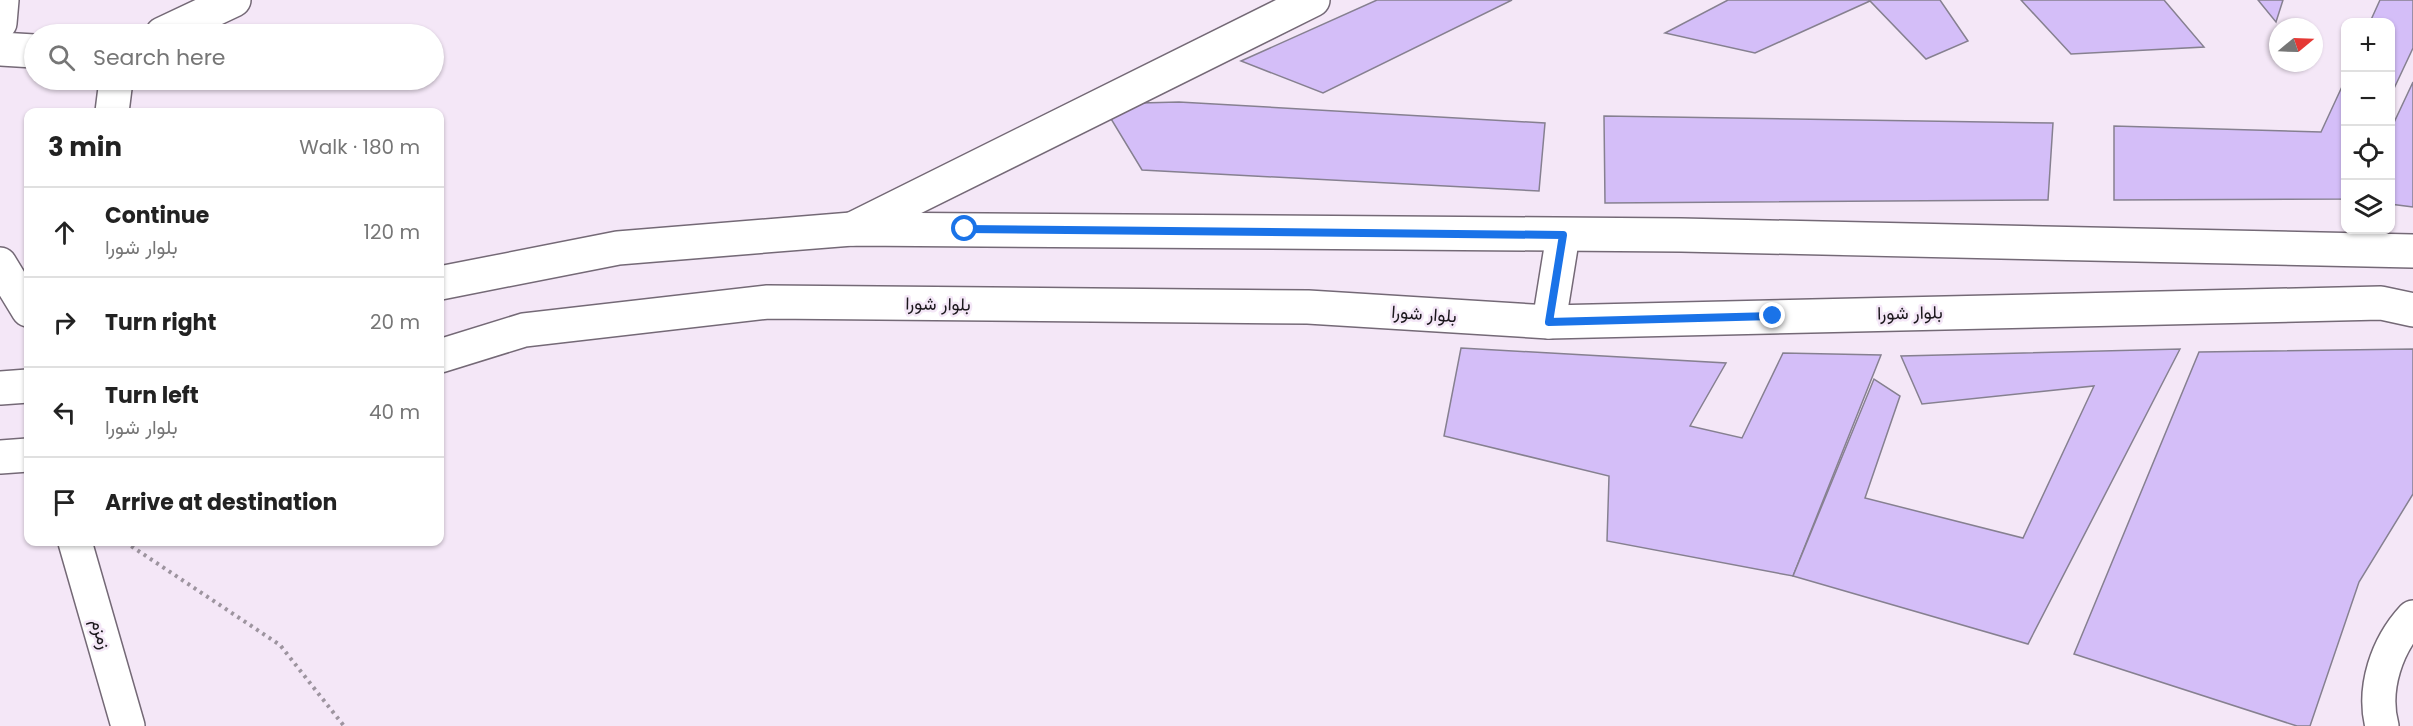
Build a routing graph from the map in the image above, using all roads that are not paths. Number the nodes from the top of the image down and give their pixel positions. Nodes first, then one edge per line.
1 (2, 0) edge
2 (234, 0) edge
3 (1303, 2) edge
4 (0, 23) edge
5 (183, 24) edge
6 (0, 49) edge
7 (24, 50) edge
8 (115, 90) edge
9 (112, 108) edge
10 (852, 229) junction
11 (1563, 235) junction
12 (2413, 251) edge
13 (0, 264) edge
14 (444, 282) edge
15 (24, 303) edge
16 (2413, 310) edge
17 (1549, 322) junction
18 (444, 355) edge
19 (24, 386) edge
20 (0, 388) edge
21 (24, 455) edge
22 (0, 457) edge
23 (76, 546) edge
24 (2413, 617) edge
25 (128, 726) edge
26 (2382, 726) edge

1 - 4 main road
2 - 5 main road
3 - 10 main road
6 - 7 main road
8 - 9 main road
10 - 11 main road
10 - 14 main road
11 - 12 main road
11 - 17 main road
13 - 15 main road
16 - 17 main road, بلوار شورا
17 - 18 main road, بلوار شورا
19 - 20 main road
21 - 22 main road
23 - 25 main road, زمزم
24 - 26 main road

